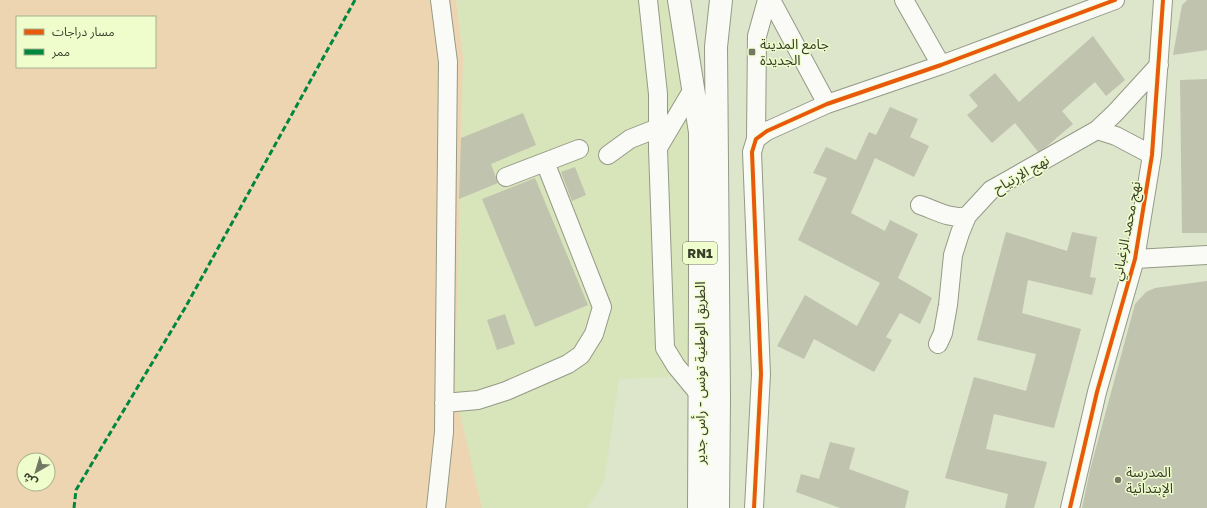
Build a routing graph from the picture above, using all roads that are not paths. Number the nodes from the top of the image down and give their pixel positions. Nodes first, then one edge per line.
1 (440, 0) edge
2 (648, 0) edge
3 (679, 0) edge
4 (721, 0) edge
5 (767, 0) edge
6 (771, 0) edge
7 (904, 0) edge
8 (1114, 0) edge
9 (1163, 0) edge
10 (941, 65) junction
11 (1159, 65) junction
12 (693, 88) junction
13 (827, 104) junction
14 (658, 128) junction
15 (1097, 130) junction
16 (756, 139) junction
17 (579, 149) dead end
18 (658, 149) junction
19 (1152, 155) junction
20 (608, 156) dead end
21 (545, 162) junction
22 (506, 177) dead end
23 (920, 205) dead end
24 (967, 216) junction
25 (1207, 255) edge
26 (1135, 259) junction
27 (938, 344) dead end
28 (700, 395) junction
29 (444, 403) junction
30 (436, 508) edge
31 (698, 508) edge
32 (718, 508) edge
33 (754, 508) edge
34 (1070, 508) edge

1 - 29 street
2 - 14 street
3 - 12 main road, الطريق الوطنية تونس - رأس جدير / RN1
4 - 32 main road, الطريق الوطنية تونس - رأس جدير / RN1
5 - 16 street
6 - 13 street
7 - 10 street
8 - 10 street
9 - 11 street, نهج محمد الزغباني
10 - 13 street
11 - 15 street, نهج الإرتياح
11 - 19 street, نهج محمد الزغباني
12 - 18 street
12 - 28 main road, الطريق الوطنية تونس - رأس جدير / RN1
13 - 16 street
14 - 18 street
14 - 20 street
15 - 19 street
15 - 24 street, نهج الإرتياح
16 - 33 street
17 - 21 street
18 - 28 street
19 - 26 street, نهج محمد الزغباني
21 - 22 street
21 - 29 street
23 - 24 street
24 - 27 street, نهج الإرتياح
25 - 26 street
26 - 34 street, نهج محمد الزغباني
28 - 31 main road, الطريق الوطنية تونس - رأس جدير / RN1
29 - 30 street

